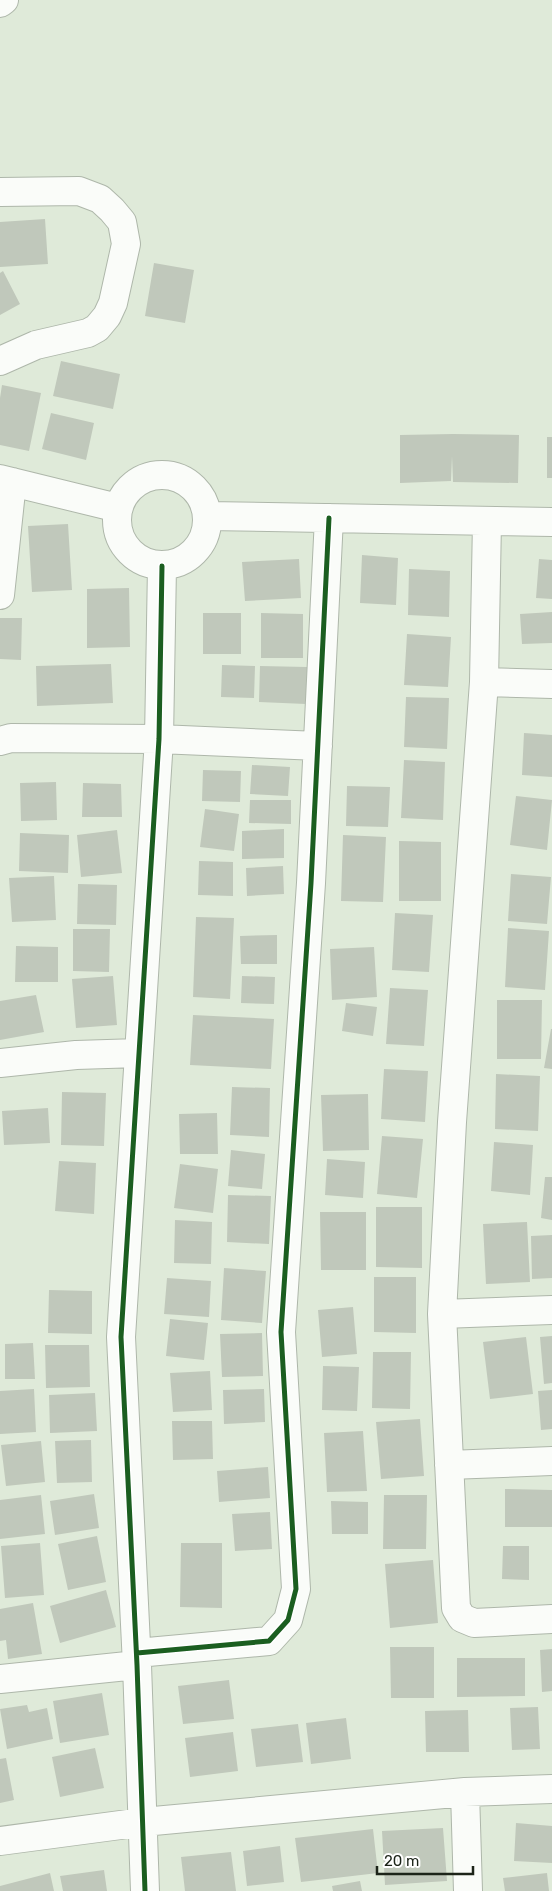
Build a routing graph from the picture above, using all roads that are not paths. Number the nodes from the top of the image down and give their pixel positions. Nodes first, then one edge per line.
1 (4, 0) edge
2 (0, 3) edge
3 (0, 192) edge
4 (0, 361) edge
5 (6, 481) edge
6 (118, 508) junction
7 (207, 516) junction
8 (329, 518) junction
9 (487, 521) junction
10 (552, 522) edge
11 (162, 566) junction
12 (0, 595) edge
13 (484, 682) junction
14 (552, 684) edge
15 (159, 739) junction
16 (0, 741) edge
17 (318, 746) junction
18 (139, 1053) junction
19 (0, 1063) edge
20 (552, 1310) edge
21 (442, 1314) junction
22 (552, 1461) edge
23 (449, 1465) junction
24 (552, 1619) edge
25 (137, 1659) junction
26 (0, 1679) edge
27 (552, 1789) edge
28 (465, 1792) junction
29 (143, 1822) junction
30 (0, 1841) edge
31 (145, 1891) edge
32 (468, 1891) edge

1 - 2 street
3 - 4 street
5 - 6 street
5 - 12 street
6 - 7 street
6 - 11 street
7 - 8 street
7 - 11 street
8 - 9 street
8 - 17 street
9 - 10 street
9 - 13 street
11 - 15 street
13 - 14 street
13 - 21 street
15 - 16 street
15 - 17 street
15 - 18 street
17 - 25 street
18 - 19 street
18 - 25 street
20 - 21 street
21 - 23 street
22 - 23 street
23 - 24 street
25 - 26 street
25 - 29 street
27 - 28 street
28 - 29 street
28 - 32 street
29 - 30 street
29 - 31 street

